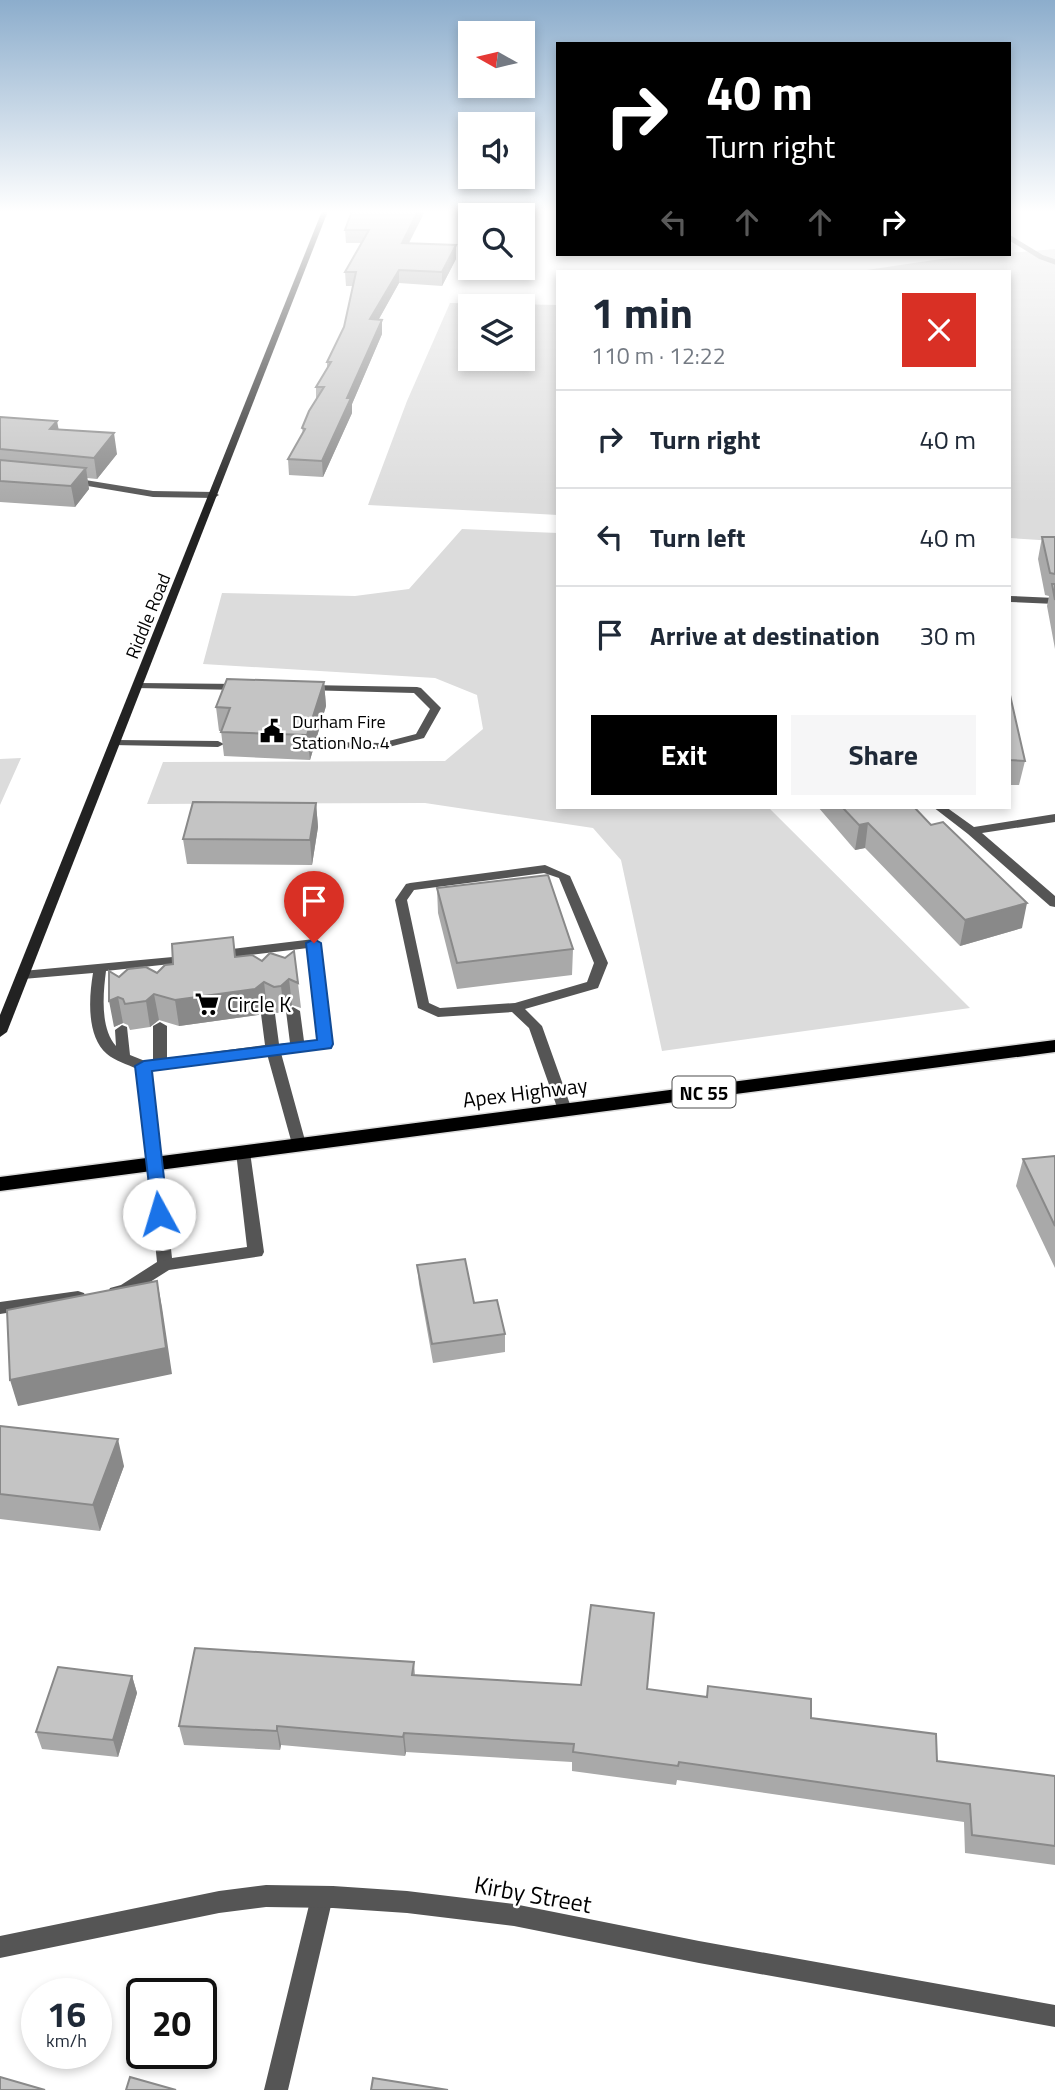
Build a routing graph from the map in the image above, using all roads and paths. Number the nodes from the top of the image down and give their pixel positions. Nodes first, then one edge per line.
1 (288, 309) edge
2 (67, 480) edge
3 (214, 495) junction
4 (1011, 599) edge
5 (1055, 601) edge
6 (139, 685) junction
7 (250, 687) edge
8 (292, 688) edge
9 (116, 743) junction
10 (218, 744) edge
11 (332, 744) dead end
12 (942, 809) edge
13 (1055, 818) edge
14 (972, 831) junction
15 (1055, 904) edge
16 (100, 968) junction
17 (23, 975) junction
18 (514, 1007) junction
19 (293, 1011) dead end
20 (268, 1014) dead end
21 (160, 1026) dead end
22 (122, 1030) dead end
23 (0, 1032) edge
24 (298, 1046) junction
25 (1055, 1046) edge
26 (273, 1049) junction
27 (123, 1056) junction
28 (160, 1064) junction
29 (144, 1066) junction
30 (565, 1110) junction
31 (299, 1144) junction
32 (243, 1152) junction
33 (154, 1164) junction
34 (0, 1184) edge
35 (165, 1265) junction
36 (0, 1308) edge
37 (322, 1897) junction
38 (0, 1947) edge
39 (1055, 2016) edge
40 (276, 2090) edge

1 - 3 main road, Riddle Road
2 - 3 street
3 - 6 main road, Riddle Road
4 - 5 street
6 - 7 street
6 - 9 main road, Riddle Road
8 - 11 street
9 - 10 street
9 - 17 main road, Riddle Road
12 - 14 street
13 - 14 street
14 - 15 street
16 - 17 street
16 - 24 street
16 - 27 street
17 - 23 main road, Riddle Road
18 - 18 street
18 - 30 street
19 - 24 street
20 - 26 street
21 - 28 street
22 - 27 street
24 - 26 street
25 - 30 main road, Apex Highway / NC 55
26 - 28 street
26 - 31 street
27 - 29 street
28 - 29 street
29 - 33 street
30 - 31 main road, Apex Highway / NC 55
31 - 32 main road, Apex Highway / NC 55
32 - 33 main road, Apex Highway / NC 55
32 - 35 street
33 - 34 main road, Apex Highway / NC 55
33 - 35 street
35 - 36 street
37 - 38 street, Kirby Street
37 - 39 street, Kirby Street
37 - 40 street

